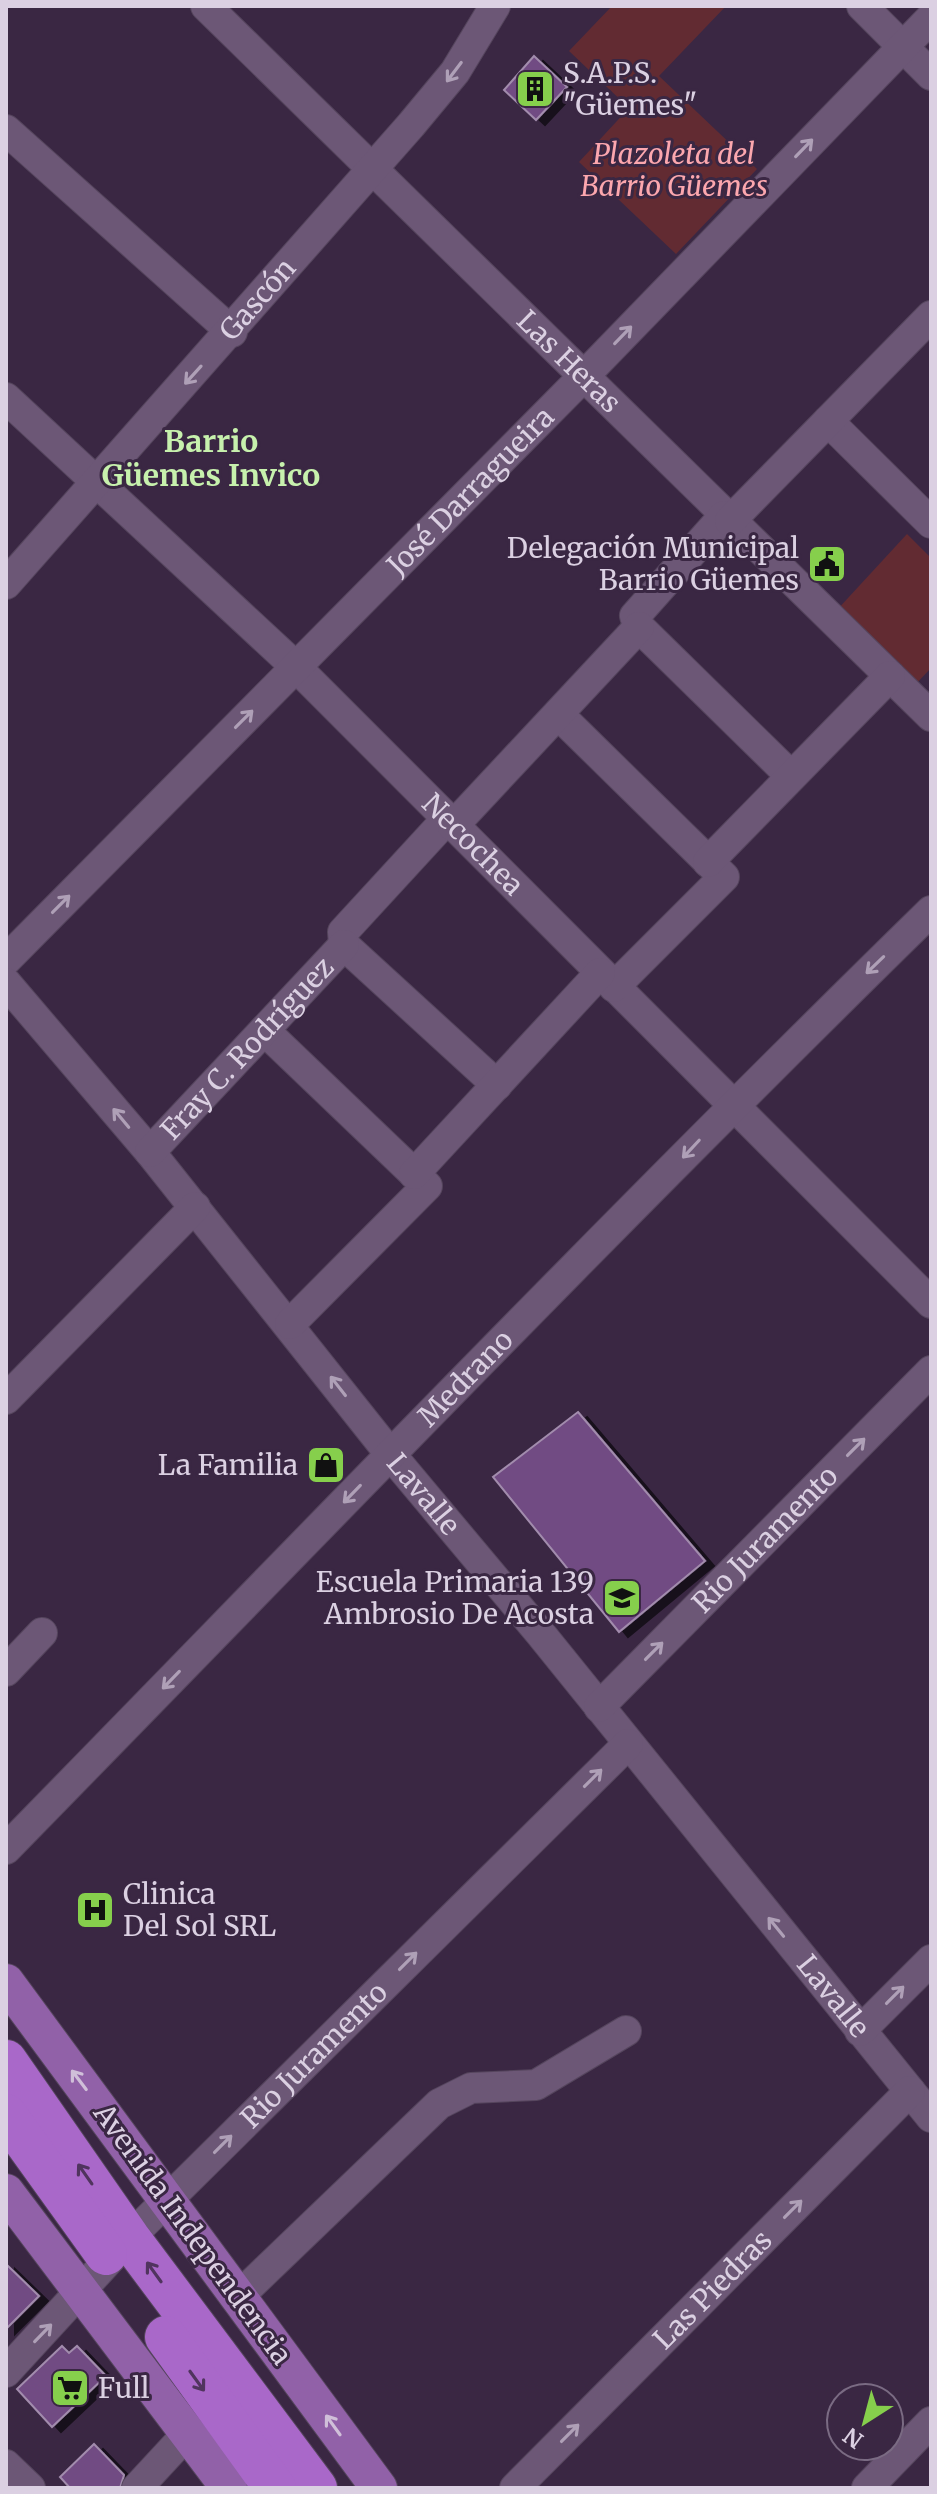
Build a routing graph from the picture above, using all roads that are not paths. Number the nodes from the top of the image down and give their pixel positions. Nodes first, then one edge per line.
1 (206, 6) edge
2 (495, 6) edge
3 (862, 6) edge
4 (931, 18) edge
5 (903, 46) junction
6 (931, 75) edge
7 (6, 130) edge
8 (373, 168) junction
9 (931, 316) edge
10 (232, 332) junction
11 (582, 378) junction
12 (6, 398) edge
13 (828, 421) junction
14 (97, 480) junction
15 (727, 519) junction
16 (931, 523) edge
17 (6, 584) edge
18 (639, 627) junction
19 (296, 667) junction
20 (890, 676) junction
21 (559, 715) junction
22 (931, 716) edge
23 (791, 776) junction
24 (450, 823) junction
25 (708, 862) junction
26 (931, 911) edge
27 (344, 945) junction
28 (6, 960) edge
29 (607, 980) junction
30 (6, 983) edge
31 (266, 1032) junction
32 (497, 1085) junction
33 (734, 1104) junction
34 (150, 1152) junction
35 (414, 1174) junction
36 (195, 1207) junction
37 (931, 1303) edge
38 (290, 1324) junction
39 (931, 1371) edge
40 (6, 1399) edge
41 (391, 1455) junction
42 (42, 1633) dead end
43 (6, 1671) edge
44 (599, 1707) junction
45 (628, 1744) junction
46 (6, 1849) edge
47 (931, 1960) edge
48 (6, 1982) edge
49 (626, 2031) dead end
50 (860, 2031) junction
51 (6, 2061) edge
52 (910, 2091) junction
53 (6, 2115) edge
54 (931, 2117) edge
55 (6, 2192) edge
56 (168, 2199) junction
57 (120, 2249) junction
58 (80, 2294) junction
59 (239, 2296) junction
60 (6, 2372) edge
61 (931, 2422) edge
62 (187, 2434) junction
63 (6, 2465) edge
64 (30, 2488) edge
65 (137, 2488) edge
66 (229, 2488) edge
67 (275, 2488) edge
68 (316, 2488) edge
69 (379, 2488) edge
70 (515, 2488) edge
71 (867, 2488) edge

1 - 8 street, Las Heras
2 -> 8 street, Gascón
3 - 5 street
4 - 5 street, José Darragueira
5 - 6 street
11 -> 5 street, José Darragueira
7 - 10 street
8 - 10 street, Gascón
8 - 11 street, Las Heras
9 - 13 street
10 -> 14 street, Gascón
11 - 15 street, Las Heras
11 - 19 street, José Darragueira
12 - 14 street, Necochea
13 - 15 street
13 - 16 street
14 - 17 street, Gascón
14 - 19 street, Necochea
15 - 18 street
15 - 20 street, Las Heras
18 - 21 street
18 - 23 street
19 - 24 street, Necochea
28 -> 19 street, José Darragueira
20 - 22 street, Las Heras
20 - 23 street
21 - 24 street
21 - 25 street
23 - 25 street
24 - 27 street, Fray C. Rodríguez
24 - 29 street, Necochea
25 - 29 street
26 -> 33 street, Medrano
27 - 31 street, Fray C. Rodríguez
27 - 32 street
29 - 32 street
29 - 33 street, Necochea
34 -> 30 street, Lavalle
31 - 34 street, Fray C. Rodríguez
31 - 35 street
32 - 35 street
33 - 37 street, Necochea
33 -> 41 street, Medrano
34 - 36 street, Lavalle
35 - 38 street
36 - 38 street, Lavalle
36 - 40 street
41 -> 38 street, Lavalle
44 -> 39 street, Rio Juramento
41 - 44 street, Lavalle
41 -> 46 street, Medrano
42 - 43 street
44 - 45 street, Lavalle
50 -> 45 street, Lavalle
56 -> 45 street, Rio Juramento
50 -> 47 street
56 -> 48 main road, Avenida Independencia
49 - 59 street
50 - 52 street, Lavalle
57 -> 51 highway, Avenida Independencia
52 - 54 street, Lavalle
70 -> 52 street, Las Piedras
53 - 57 highway, Avenida Independencia
55 - 58 main road
56 - 57 street, Rio Juramento
56 - 59 main road, Avenida Independencia
57 - 58 street, Rio Juramento
57 -> 67 highway, Avenida Independencia
68 -> 57 highway, Avenida Independencia
60 -> 58 street, Rio Juramento
58 - 62 main road
69 -> 59 main road, Avenida Independencia
61 - 71 street
62 - 65 street
62 - 66 main road
63 - 64 street

